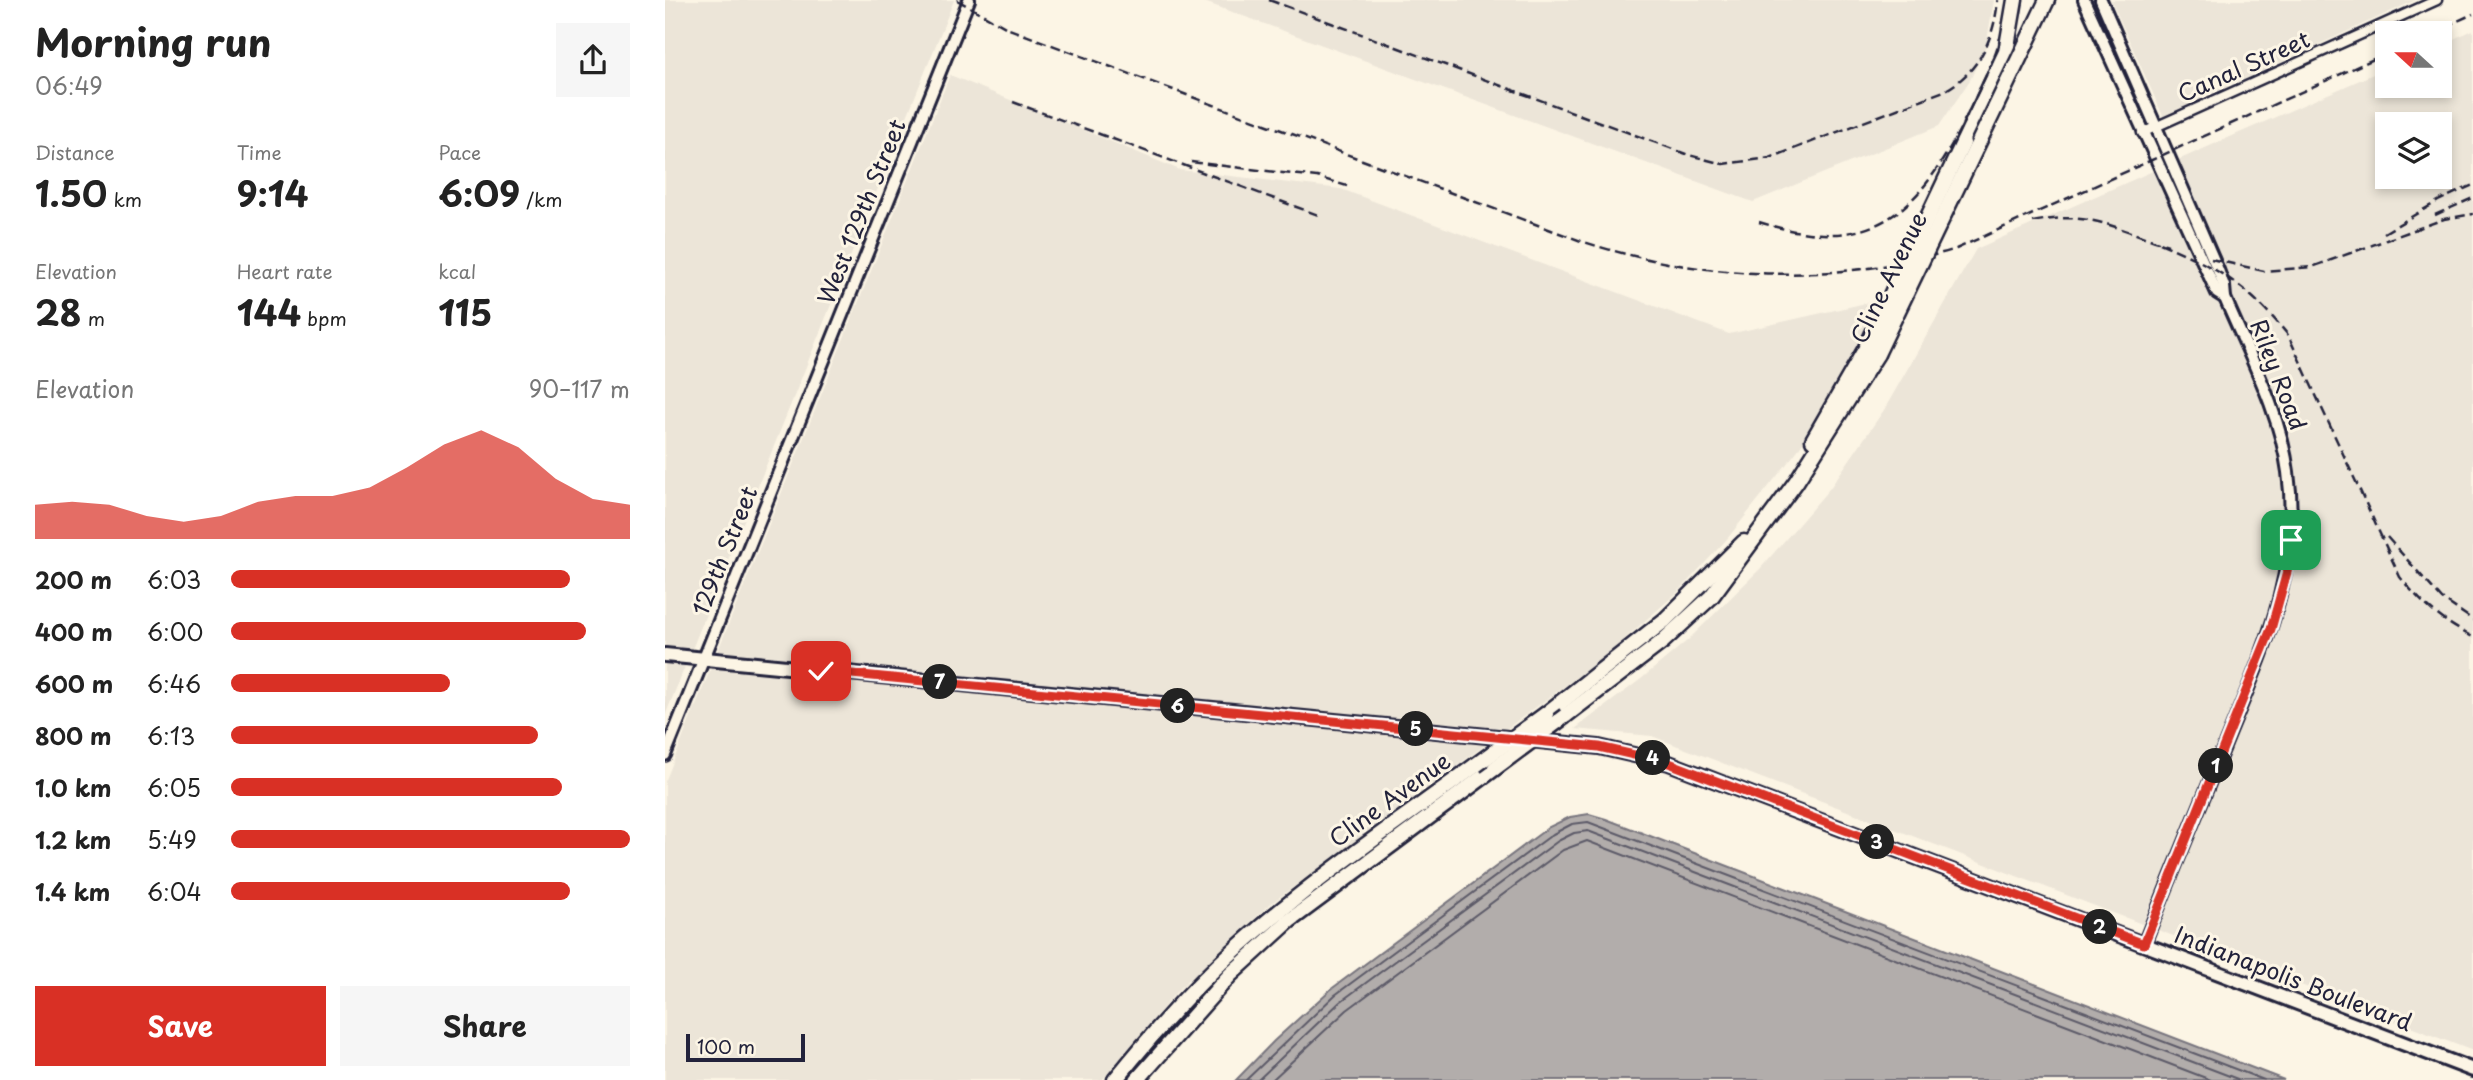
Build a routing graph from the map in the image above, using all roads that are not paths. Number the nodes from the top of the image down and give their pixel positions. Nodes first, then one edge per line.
1 (969, 0) edge
2 (2015, 0) edge
3 (2047, 0) edge
4 (2084, 0) edge
5 (2101, 0) edge
6 (2437, 0) edge
7 (2157, 127) junction
8 (2142, 133) junction
9 (2225, 299) junction
10 (1872, 351) junction
11 (793, 440) joint
12 (1770, 517) junction
13 (1739, 547) junction
14 (665, 655) edge
15 (704, 659) junction
16 (665, 755) edge
17 (2144, 944) junction
18 (2473, 1070) edge
19 (1115, 1080) edge
20 (1137, 1080) edge

1 - 11 main road, West 129th Street
2 - 10 highway, bridge
3 - 10 highway, Cline Avenue, bridge
4 - 8 main road, Riley Road
5 - 7 main road, Riley Road
6 - 7 street, Canal Street
7 - 8 street, Canal Street
7 - 9 main road, Riley Road
8 - 9 main road, Riley Road
9 - 17 main road, Riley Road
10 - 12 highway, Cline Avenue
10 - 13 highway
11 - 15 main road, 129th Street
12 - 13 highway, Cline Avenue
12 - 20 highway, Cline Avenue, bridge
13 - 19 highway, Cline Avenue, bridge
14 - 15 main road, Indianapolis Boulevard
15 - 16 main road, 129th Street
15 - 17 main road, Indianapolis Boulevard
17 - 18 main road, Indianapolis Boulevard

